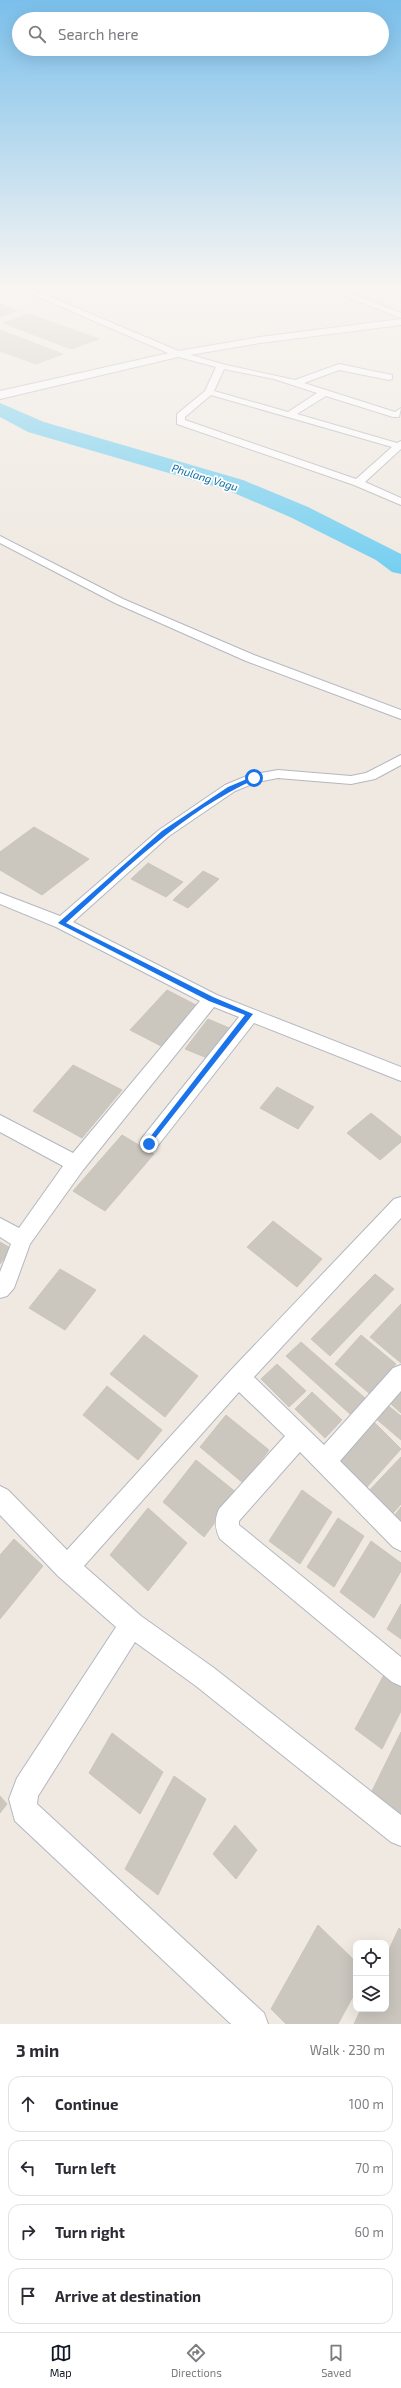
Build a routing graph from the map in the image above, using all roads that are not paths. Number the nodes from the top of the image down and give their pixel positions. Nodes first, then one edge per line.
1 (48, 383) edge
2 (214, 383) edge
3 (297, 383) edge
4 (210, 392) junction
5 (325, 392) junction
6 (0, 395) edge
7 (289, 415) junction
8 (399, 415) edge
9 (400, 445) edge
10 (358, 483) junction
11 (401, 502) edge
12 (0, 539) edge
13 (401, 715) edge
14 (401, 759) edge
15 (0, 898) edge
16 (62, 923) junction
17 (211, 999) junction
18 (250, 1014) junction
19 (401, 1074) edge
20 (0, 1123) edge
21 (149, 1144) dead end
22 (76, 1164) junction
23 (401, 1205) edge
24 (0, 1227) edge
25 (22, 1240) junction
26 (0, 1289) edge
27 (401, 1375) edge
28 (239, 1377) junction
29 (300, 1436) junction
30 (324, 1462) junction
31 (0, 1498) edge
32 (401, 1539) edge
33 (67, 1567) junction
34 (132, 1625) junction
35 (401, 1674) edge
36 (401, 1832) edge
37 (253, 2024) edge

1 - 6 street
2 - 4 street
3 - 5 street
4 - 7 street
4 - 10 street
5 - 7 street
5 - 8 street
7 - 9 street
9 - 10 street
10 - 11 street
12 - 13 street
14 - 16 street
15 - 16 street
16 - 17 street
17 - 18 street
17 - 22 street
18 - 19 street
18 - 21 street
20 - 22 street
22 - 25 street
23 - 28 street
24 - 25 street
25 - 26 street
27 - 30 street
28 - 29 street
28 - 33 street
29 - 30 street
29 - 35 street
30 - 32 street
31 - 33 street
33 - 34 street
34 - 36 street
34 - 37 street

